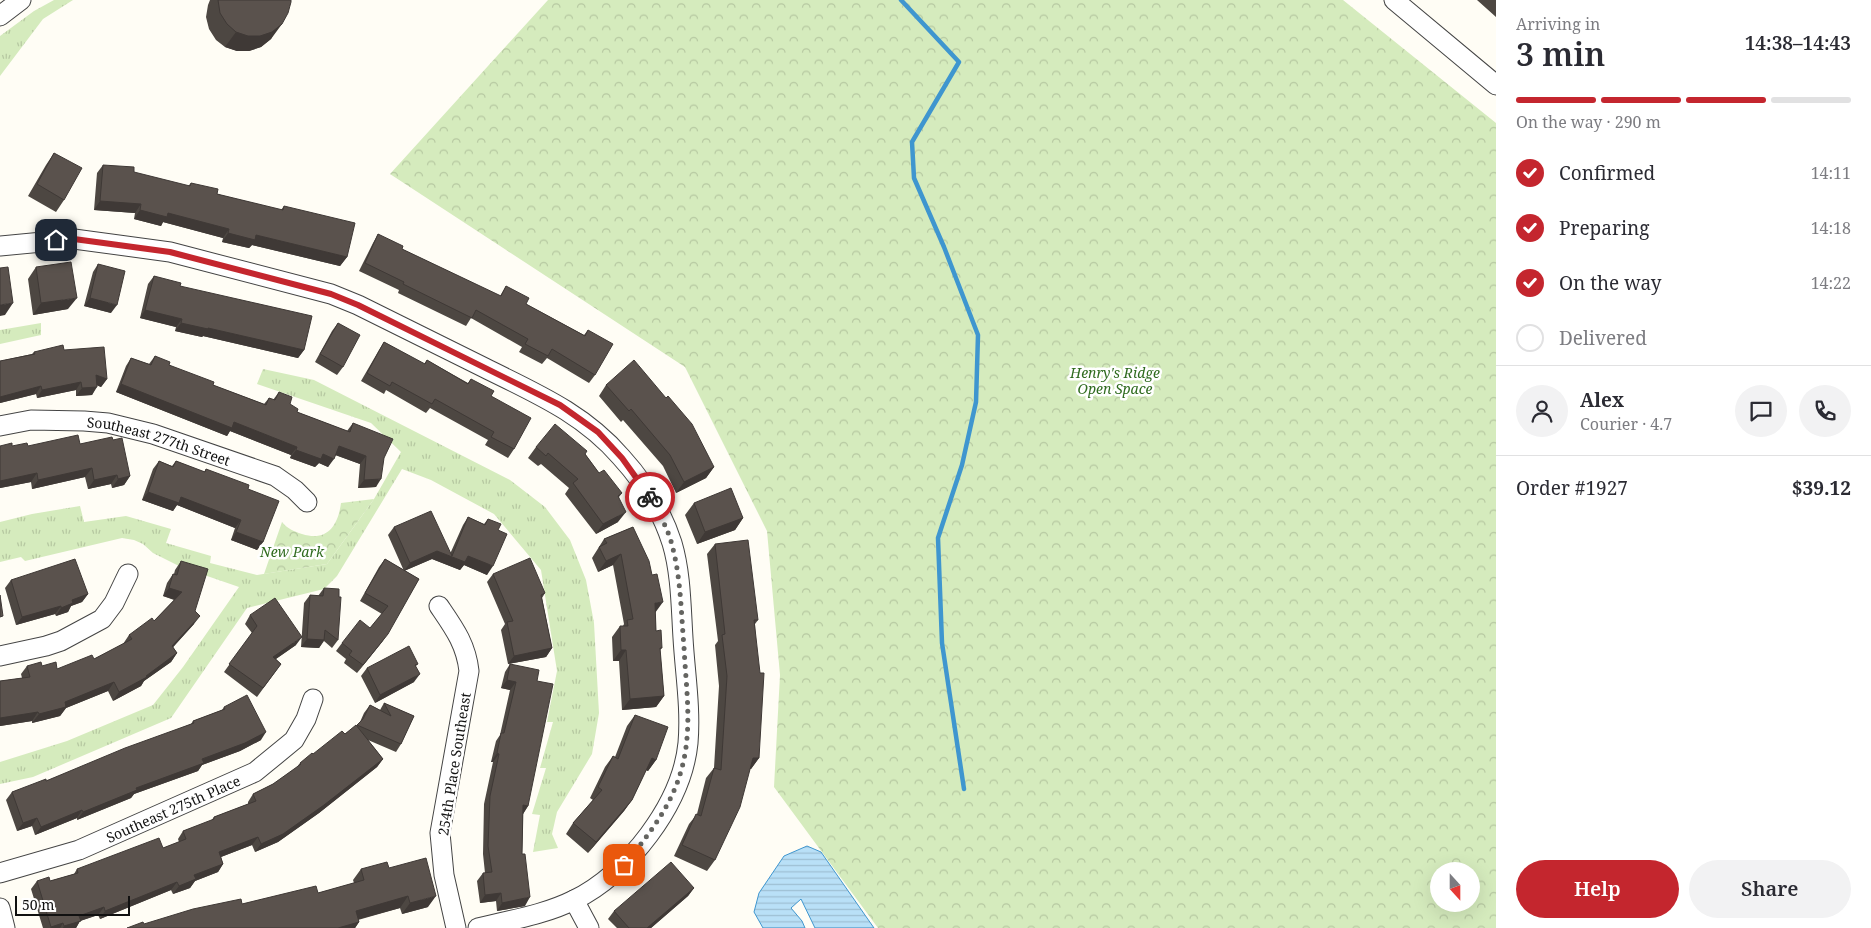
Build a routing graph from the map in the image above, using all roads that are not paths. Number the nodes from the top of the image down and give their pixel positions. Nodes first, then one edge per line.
1 (21, 0) edge
2 (1394, 0) edge
3 (0, 16) edge
4 (1496, 85) edge
5 (0, 246) edge
6 (0, 426) edge
7 (307, 502) dead end
8 (128, 574) dead end
9 (439, 606) dead end
10 (0, 656) edge
11 (313, 699) dead end
12 (0, 873) edge
13 (574, 900) junction
14 (0, 908) edge
15 (5, 928) edge
16 (456, 928) edge
17 (478, 928) edge
18 (589, 928) edge

1 - 3 street
2 - 4 street
5 - 13 street
6 - 7 street, Southeast 277th Street
8 - 10 street
9 - 16 street, 254th Place Southeast
11 - 12 street, Southeast 275th Place
13 - 17 street
13 - 18 street
14 - 15 street

